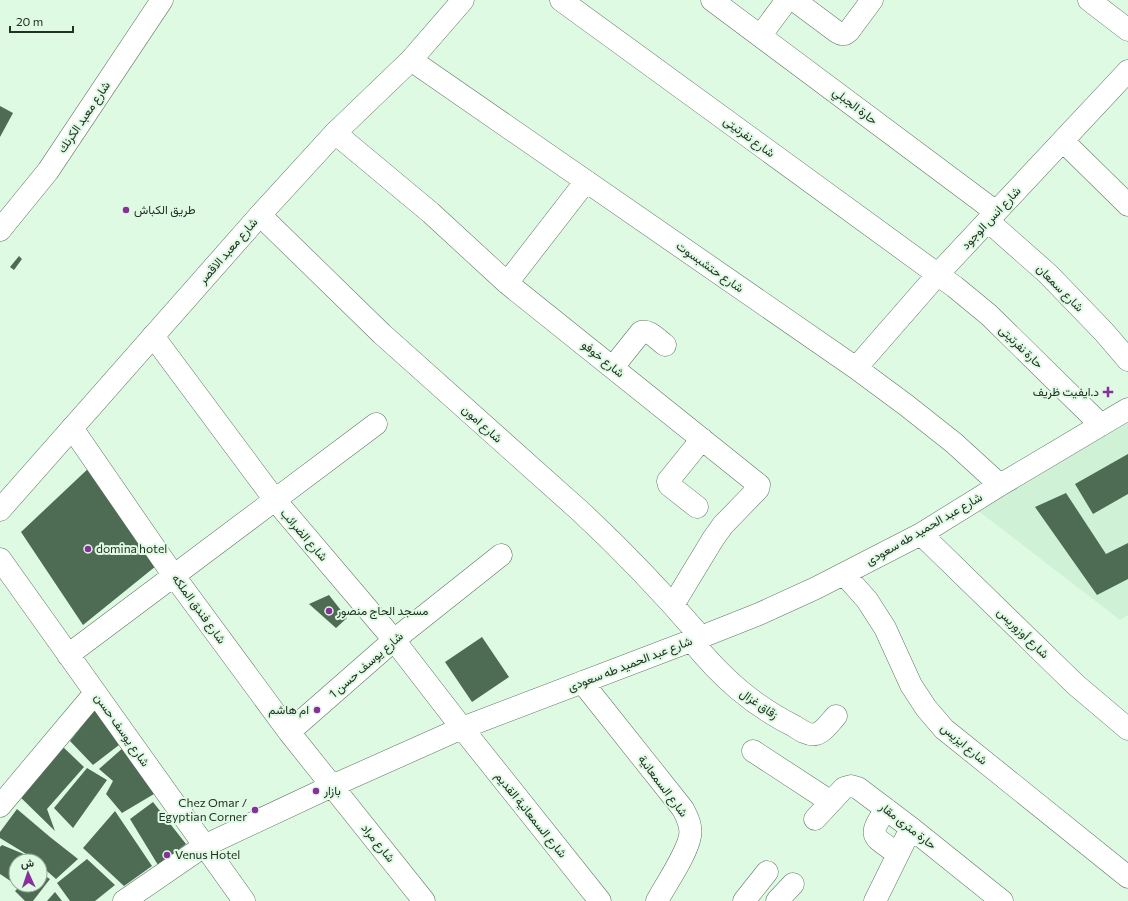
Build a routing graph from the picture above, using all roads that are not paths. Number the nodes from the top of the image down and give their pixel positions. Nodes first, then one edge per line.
1 (162, 0) edge
2 (463, 0) edge
3 (561, 0) edge
4 (712, 0) edge
5 (787, 0) edge
6 (794, 0) edge
7 (872, 0) edge
8 (1089, 0) edge
9 (1128, 30) edge
10 (761, 35) junction
11 (411, 60) junction
12 (1128, 71) edge
13 (335, 133) junction
14 (1063, 141) junction
15 (586, 181) junction
16 (1128, 205) edge
17 (260, 215) junction
18 (992, 216) junction
19 (0, 230) edge
20 (938, 274) junction
21 (507, 283) junction
22 (153, 336) junction
23 (665, 345) dead end
24 (1128, 360) edge
25 (613, 367) junction
26 (856, 368) junction
27 (1128, 409) edge
28 (376, 424) dead end
29 (1101, 426) junction
30 (72, 428) junction
31 (702, 439) junction
32 (1000, 485) junction
33 (274, 500) junction
34 (697, 507) dead end
35 (0, 510) edge
36 (921, 534) junction
37 (501, 555) dead end
38 (0, 559) edge
39 (844, 574) junction
40 (174, 576) junction
41 (673, 605) junction
42 (696, 639) junction
43 (394, 640) junction
44 (68, 655) junction
45 (582, 682) junction
46 (95, 693) junction
47 (836, 716) dead end
48 (462, 728) junction
49 (1128, 729) edge
50 (290, 732) junction
51 (753, 750) dead end
52 (332, 786) junction
53 (831, 802) junction
54 (0, 806) edge
55 (886, 809) junction
56 (815, 819) dead end
57 (911, 828) junction
58 (204, 846) junction
59 (898, 854) junction
60 (767, 872) dead end
61 (1128, 878) edge
62 (794, 884) dead end
63 (881, 898) edge
64 (124, 901) edge
65 (244, 901) edge
66 (424, 901) edge
67 (600, 901) edge
68 (657, 901) edge
69 (744, 901) edge
70 (777, 901) edge
71 (1002, 901) edge

1 - 19 street, شارع معبد الكرنك
2 - 11 street, شارع معبد الاقصر
3 - 20 street, شارع نفرتيتى
4 - 10 street, حارة الجبلي
5 - 10 street
6 - 7 street
8 - 9 street
10 - 18 street, حارة الجبلي
11 - 13 street, شارع معبد الاقصر
11 - 15 street, شارع حتشبسوت
12 - 14 street, شارع انس الوجود
13 - 17 street, شارع معبد الاقصر
13 - 21 street, شارع خوفو
14 - 16 street
14 - 18 street, شارع انس الوجود
15 - 21 street
15 - 26 street, شارع حتشبسوت
17 - 22 street, شارع معبد الاقصر
17 - 41 street, شارع امون
18 - 20 street, شارع انس الوجود
18 - 24 street, شارع سمعان
20 - 26 street, شارع انس الوجود
20 - 29 street, حارة نفرتيتى
21 - 25 street, شارع خوفو
22 - 30 street, شارع معبد الاقصر
22 - 33 street, شارع الضرائب
23 - 25 street
25 - 31 street, شارع خوفو
26 - 32 street, شارع حتشبسوت
27 - 29 street, شارع عبد الحميد طه سعودى
28 - 33 street
29 - 32 street, شارع عبد الحميد طه سعودى
30 - 35 street, شارع معبد الاقصر
30 - 40 street, شارع فندق الملكه
31 - 34 street
31 - 41 street, شارع خوفو
32 - 36 street, شارع عبد الحميد طه سعودى
33 - 40 street
33 - 43 street, شارع الضرائب
36 - 39 street, شارع عبد الحميد طه سعودى
36 - 49 street, شارع أوزوريس
37 - 43 street, شارع يوسف حسن 1
38 - 44 street, شارع يوسف حسن
39 - 42 street, شارع عبد الحميد طه سعودى
39 - 61 street, شارع ايزيس
40 - 44 street
40 - 50 street, شارع فندق الملكه
41 - 42 street, شارع امون
42 - 45 street, شارع عبد الحميد طه سعودى
42 - 47 street, زقاق غزال
43 - 48 street, شارع الضرائب
43 - 50 street, شارع يوسف حسن 1
44 - 46 street, شارع يوسف حسن
45 - 48 street, شارع عبد الحميد طه سعودى
45 - 68 street, شارع السمعانية
46 - 54 street
46 - 58 street, شارع يوسف حسن
48 - 52 street, شارع عبد الحميد طه سعودى
48 - 67 street, شارع السمعانية القديم
50 - 52 street, شارع فندق الملكه
51 - 53 street
52 - 58 street, شارع عبد الحميد طه سعودى
52 - 66 street, شارع مراد
53 - 55 street, حارة مترى مقار
53 - 56 street, حارة مترى مقار
55 - 57 street, حارة مترى مقار
55 - 59 street
57 - 59 street
57 - 71 street, حارة مترى مقار
58 - 64 street, شارع عبد الحميد طه سعودى
58 - 65 street, شارع يوسف حسن
59 - 63 street
60 - 69 street
62 - 70 street

